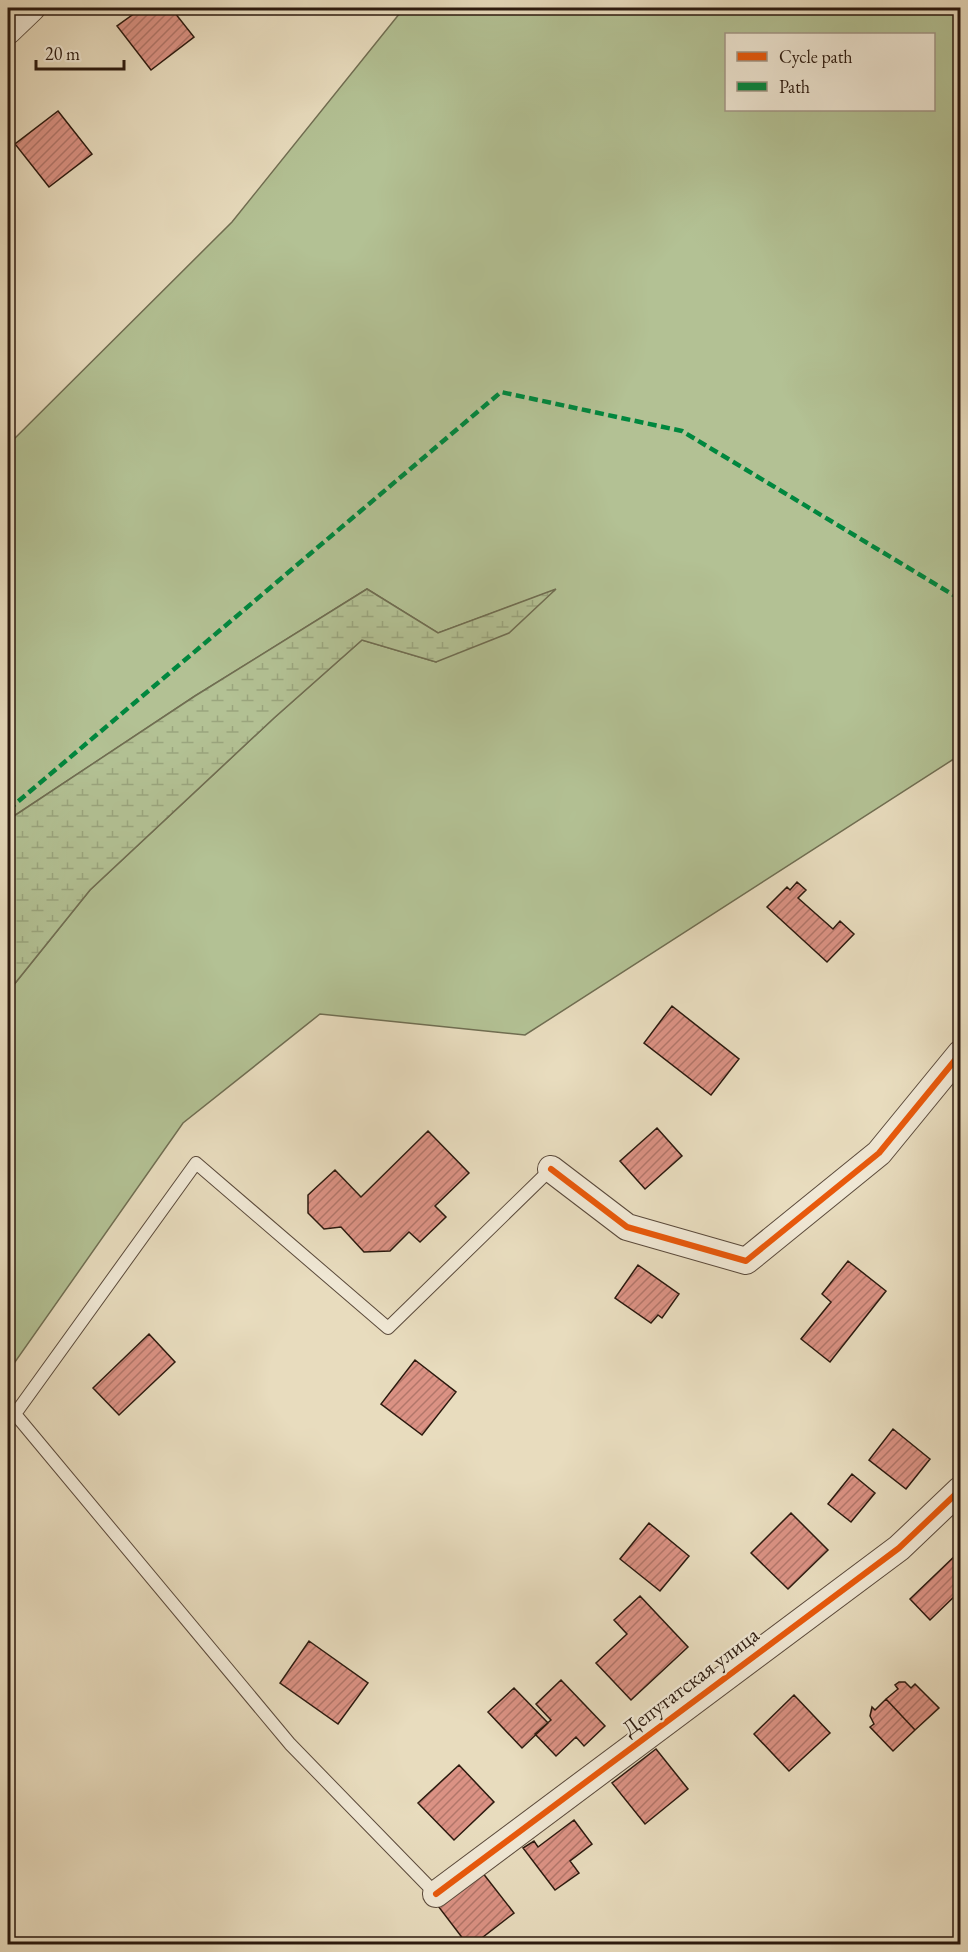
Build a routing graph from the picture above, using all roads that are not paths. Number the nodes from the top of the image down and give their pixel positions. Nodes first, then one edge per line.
1 (32, 8) edge
2 (8, 31) edge
3 (960, 1054) edge
4 (551, 1169) joint
5 (960, 1490) edge
6 (436, 1894) joint

1 - 2 street
3 - 4 street
4 - 6 lane
5 - 6 street, Депутатская улица

